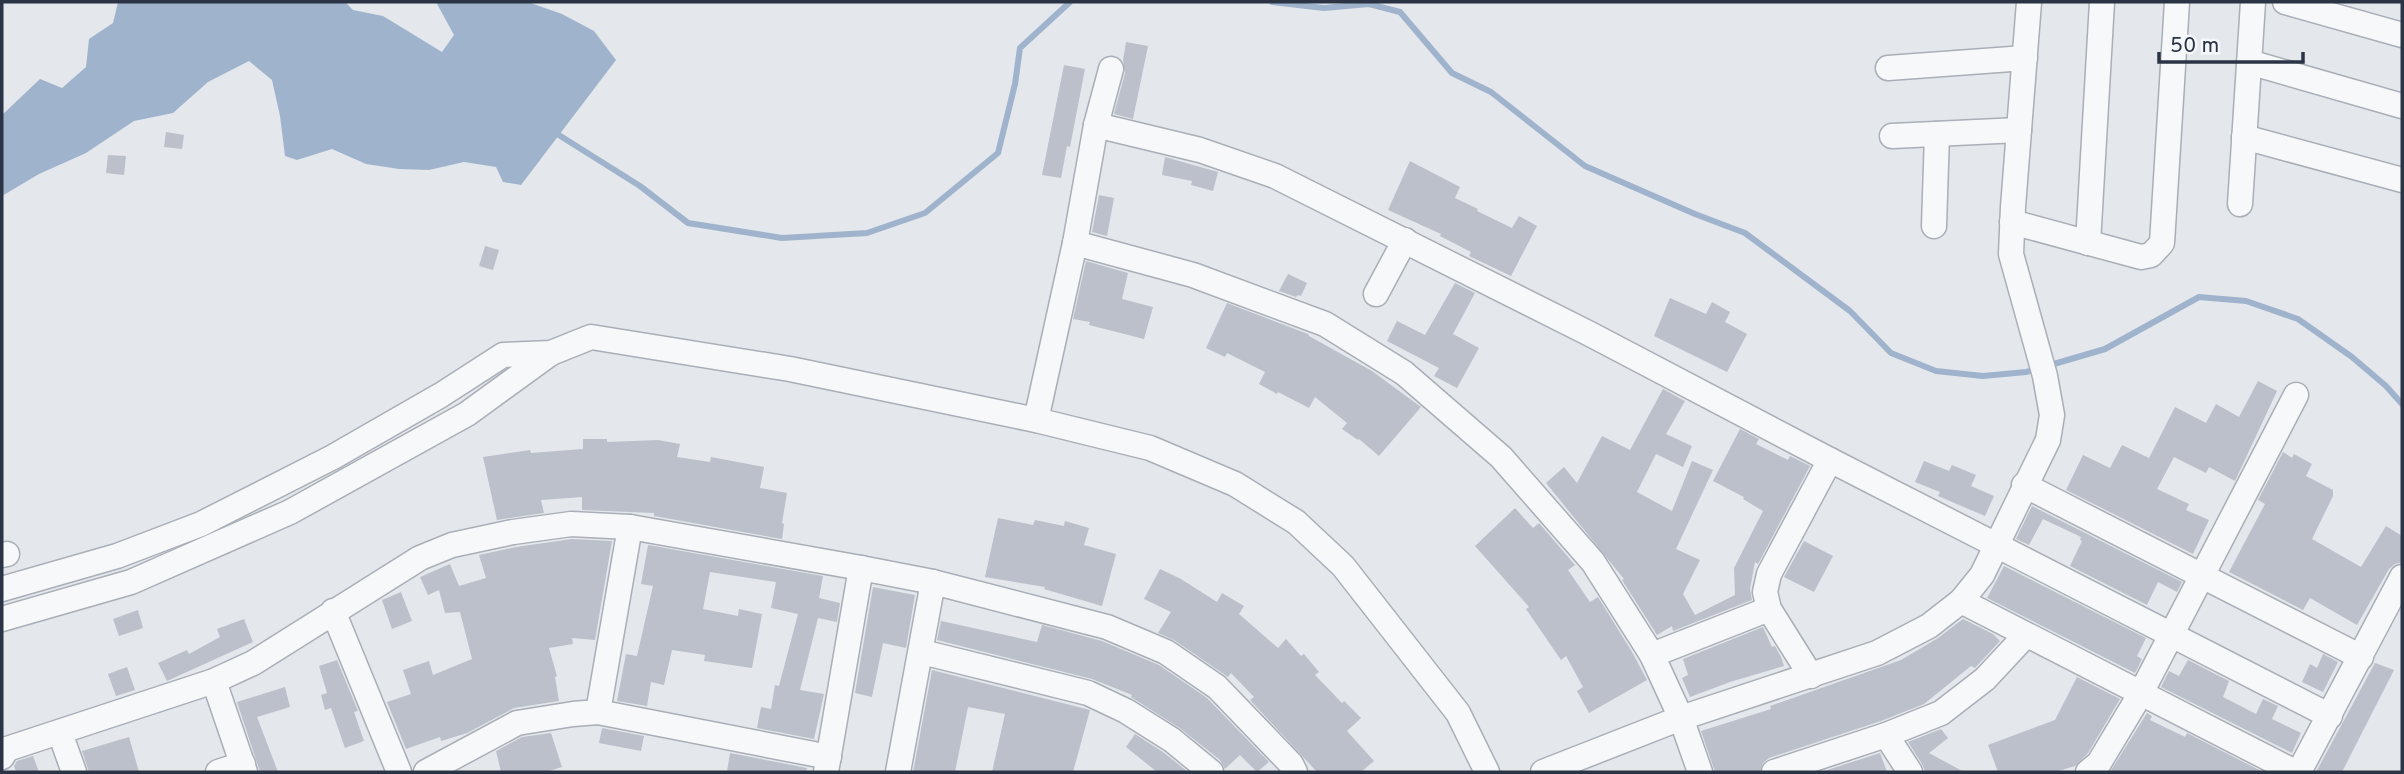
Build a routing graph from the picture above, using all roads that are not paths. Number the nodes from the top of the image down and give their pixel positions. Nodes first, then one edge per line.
1 (2029, 2) edge
2 (2102, 2) edge
3 (2177, 2) edge
4 (2253, 2) edge
5 (2285, 2) edge
6 (2402, 35) edge
7 (2025, 58) junction
8 (2249, 62) junction
9 (1888, 68) dead end
10 (1111, 69) dead end
11 (2402, 106) edge
12 (1096, 125) junction
13 (2019, 130) junction
14 (1937, 134) junction
15 (1892, 136) dead end
16 (2245, 137) junction
17 (2402, 180) edge
18 (2240, 204) dead end
19 (2012, 222) junction
20 (1934, 226) dead end
21 (1405, 240) junction
22 (1075, 243) junction
23 (2088, 243) junction
24 (1376, 294) dead end
25 (551, 353) junction
26 (2296, 396) dead end
27 (1036, 420) junction
28 (1830, 460) junction
29 (2024, 485) junction
30 (629, 527) junction
31 (1996, 544) junction
32 (860, 568) junction
33 (2202, 576) junction
34 (2402, 577) edge
35 (933, 582) junction
36 (2, 589) edge
37 (1961, 601) junction
38 (1769, 609) junction
39 (333, 611) junction
40 (2, 619) edge
41 (2026, 635) junction
42 (2171, 635) junction
43 (922, 652) junction
44 (1653, 655) junction
45 (2361, 657) junction
46 (1811, 676) junction
47 (214, 681) junction
48 (2141, 693) junction
49 (598, 712) junction
50 (2330, 716) junction
51 (1681, 718) junction
52 (60, 733) junction
53 (1886, 735) junction
54 (2, 757) edge
55 (2, 765) edge
56 (827, 765) edge
57 (244, 768) edge
58 (3, 772) edge
59 (74, 772) edge
60 (218, 772) edge
61 (399, 772) edge
62 (426, 772) edge
63 (898, 772) edge
64 (1211, 772) edge
65 (1295, 772) edge
66 (1487, 772) edge
67 (1544, 772) edge
68 (1700, 772) edge
69 (1774, 772) edge
70 (1910, 772) edge
71 (2088, 772) edge
72 (2297, 772) edge

1 - 7 street
2 - 23 street
3 - 23 street
4 - 8 street
5 - 6 street
7 - 9 street
7 - 13 street
8 - 11 street
8 - 16 street
10 - 12 street
12 - 21 street
12 - 22 street
13 - 14 street
13 - 19 street
14 - 15 street
14 - 20 street
16 - 17 street
16 - 18 street
19 - 23 street
19 - 29 street
21 - 24 street
21 - 28 street
22 - 27 street
22 - 44 street
25 - 27 street
25 - 36 street
25 - 40 street
26 - 33 street
27 - 66 street
28 - 31 street
28 - 38 street
29 - 31 street
29 - 33 street
30 - 32 street
30 - 39 street
30 - 49 street
31 - 37 street
31 - 42 street
32 - 35 street
32 - 56 street
33 - 42 street
33 - 45 street
34 - 45 street
35 - 43 street
35 - 65 street
37 - 41 street
37 - 46 street
38 - 44 street
38 - 46 street
39 - 47 street
39 - 61 street
41 - 48 street
41 - 53 street
42 - 48 street
42 - 50 street
43 - 63 street
43 - 64 street
44 - 51 street
45 - 50 street
46 - 51 street
47 - 52 street
47 - 57 street
48 - 71 street
48 - 72 street
49 - 56 street
49 - 62 street
50 - 72 street
51 - 67 street
51 - 68 street
52 - 54 street
52 - 59 street
53 - 69 street
53 - 70 street
55 - 58 street
57 - 60 street

